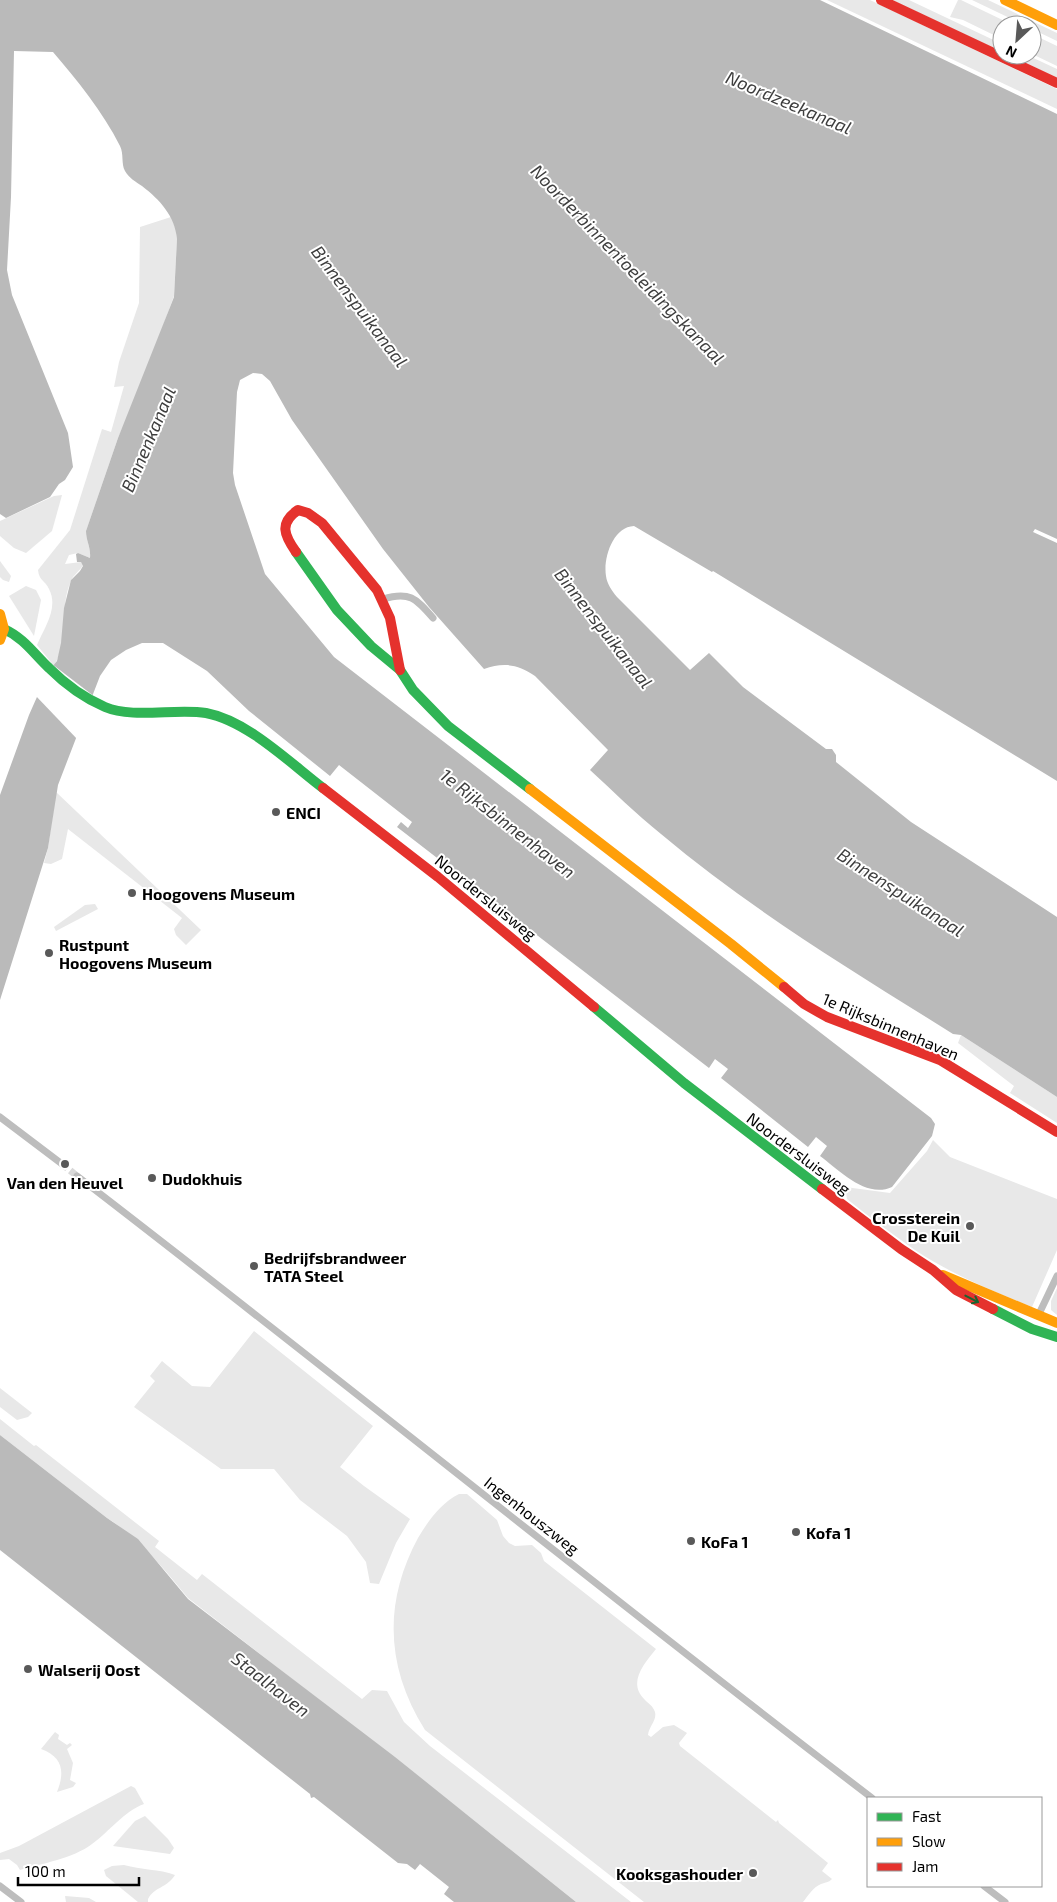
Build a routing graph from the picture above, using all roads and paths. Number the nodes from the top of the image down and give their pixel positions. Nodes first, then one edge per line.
1 (881, 0) edge
2 (1005, 0) edge
3 (1057, 25) edge
4 (1057, 83) edge
5 (383, 599) junction
6 (0, 614) edge
7 (433, 618) dead end
8 (4, 629) junction
9 (0, 640) edge
10 (400, 670) junction
11 (0, 1117) edge
12 (1057, 1132) edge
13 (62, 1164) tunnel mouth
14 (77, 1176) tunnel mouth
15 (933, 1270) junction
16 (1057, 1276) edge
17 (1038, 1316) junction
18 (1057, 1323) edge
19 (1032, 1329) junction
20 (1057, 1337) edge
21 (871, 1797) edge
22 (0, 1886) edge
23 (985, 1887) edge
24 (21, 1902) edge
25 (1005, 1902) edge

1 - 4 street
2 - 3 street
5 - 7 street
5 - 10 street, 1e Rijksbinnenhaven
5 - 10 street, 1e Rijksbinnenhaven
6 - 8 street
8 - 9 street
8 - 15 street, Noordersluisweg
10 - 12 street, 1e Rijksbinnenhaven
11 - 13 street
14 - 21 street, Ingenhouszweg
15 - 17 street, Noordersluisweg
15 -> 19 street, Noordersluisweg
16 - 17 street
17 - 18 street, Noordersluisweg
17 - 19 street
19 - 20 street, Noordersluisweg
22 - 24 street
23 - 25 street

